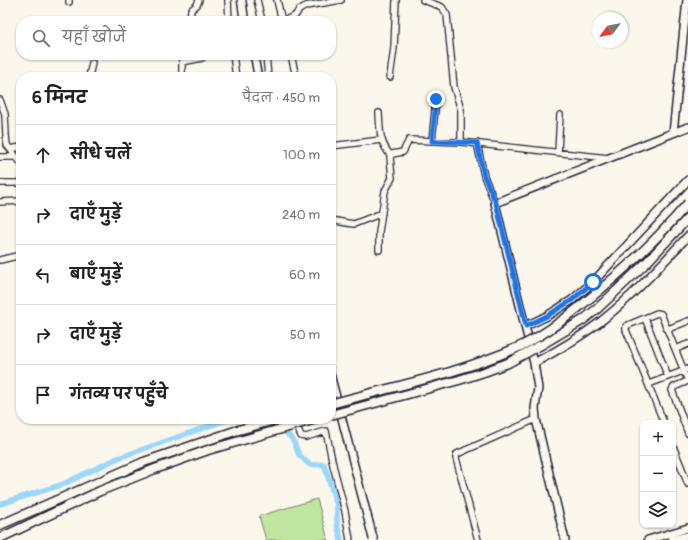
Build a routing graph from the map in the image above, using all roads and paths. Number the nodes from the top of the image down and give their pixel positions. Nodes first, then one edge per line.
1 (199, 0) edge
2 (228, 0) edge
3 (257, 0) edge
4 (277, 0) edge
5 (341, 0) edge
6 (394, 0) edge
7 (423, 0) edge
8 (687, 0) edge
9 (190, 16) edge
10 (230, 16) edge
11 (261, 16) edge
12 (281, 16) edge
13 (295, 16) edge
14 (192, 60) edge
15 (234, 60) edge
16 (266, 60) edge
17 (292, 60) edge
18 (182, 62) joint
19 (92, 63) dead end
20 (90, 72) edge
21 (182, 72) edge
22 (235, 72) edge
23 (268, 72) edge
24 (295, 72) edge
25 (390, 77) dead end
26 (436, 99) dead end
27 (0, 100) edge
28 (379, 113) dead end
29 (560, 116) dead end
30 (688, 127) edge
31 (674, 133) junction
32 (382, 140) junction
33 (432, 141) junction
34 (461, 142) junction
35 (477, 143) junction
36 (336, 145) edge
37 (16, 148) edge
38 (10, 149) junction
39 (558, 152) junction
40 (16, 156) edge
41 (391, 156) junction
42 (0, 157) edge
43 (16, 157) edge
44 (611, 158) junction
45 (688, 180) edge
46 (0, 183) edge
47 (16, 183) edge
48 (16, 201) edge
49 (0, 202) edge
50 (496, 203) junction
51 (688, 203) edge
52 (382, 213) junction
53 (688, 218) edge
54 (336, 221) edge
55 (688, 236) edge
56 (378, 250) dead end
57 (16, 255) edge
58 (0, 260) edge
59 (644, 318) junction
60 (688, 321) edge
61 (526, 326) junction
62 (668, 330) junction
63 (688, 344) edge
64 (676, 349) junction
65 (534, 363) junction
66 (686, 370) edge
67 (668, 377) junction
68 (688, 381) edge
69 (649, 384) junction
70 (336, 403) edge
71 (336, 414) edge
72 (536, 419) junction
73 (663, 420) edge
74 (260, 424) edge
75 (296, 424) edge
76 (298, 424) edge
77 (688, 433) edge
78 (676, 454) edge
79 (688, 484) edge
80 (0, 525) edge
81 (688, 528) edge
82 (688, 536) edge
83 (0, 538) edge
84 (350, 540) edge
85 (478, 540) edge
86 (565, 540) edge
87 (648, 540) edge
88 (672, 540) edge

1 - 9 street
2 - 10 street
3 - 11 street
4 - 12 street
5 - 13 street
6 - 25 street
7 - 34 street
8 - 31 street
14 - 18 street
15 - 22 street
16 - 23 street
17 - 24 street
18 - 21 street
19 - 20 street
26 - 33 street
27 - 38 street
28 - 32 street
29 - 39 street
30 - 31 street
31 - 44 street
32 - 36 street
32 - 41 street
33 - 34 street
33 - 41 street
34 - 35 street
35 - 39 street
35 - 50 street
37 - 38 street
38 - 40 street
39 - 44 street
41 - 52 street
42 - 43 street
44 - 50 street
45 - 61 street
46 - 47 street
48 - 49 street
50 - 61 street
51 - 70 main road, bridge
52 - 54 street
52 - 56 street
53 - 71 main road, bridge
55 - 65 street
57 - 58 street
59 - 62 street
59 - 67 street
59 - 69 street
60 - 62 street
61 - 65 street
62 - 64 street
63 - 64 street
64 - 66 street
65 - 72 street
66 - 67 street
66 - 68 street
67 - 69 street
68 - 77 street
69 - 73 street
72 - 85 street
72 - 86 street
74 - 80 main road
75 - 84 street
76 - 83 main road, bridge
78 - 79 street
81 - 87 street
82 - 88 street

